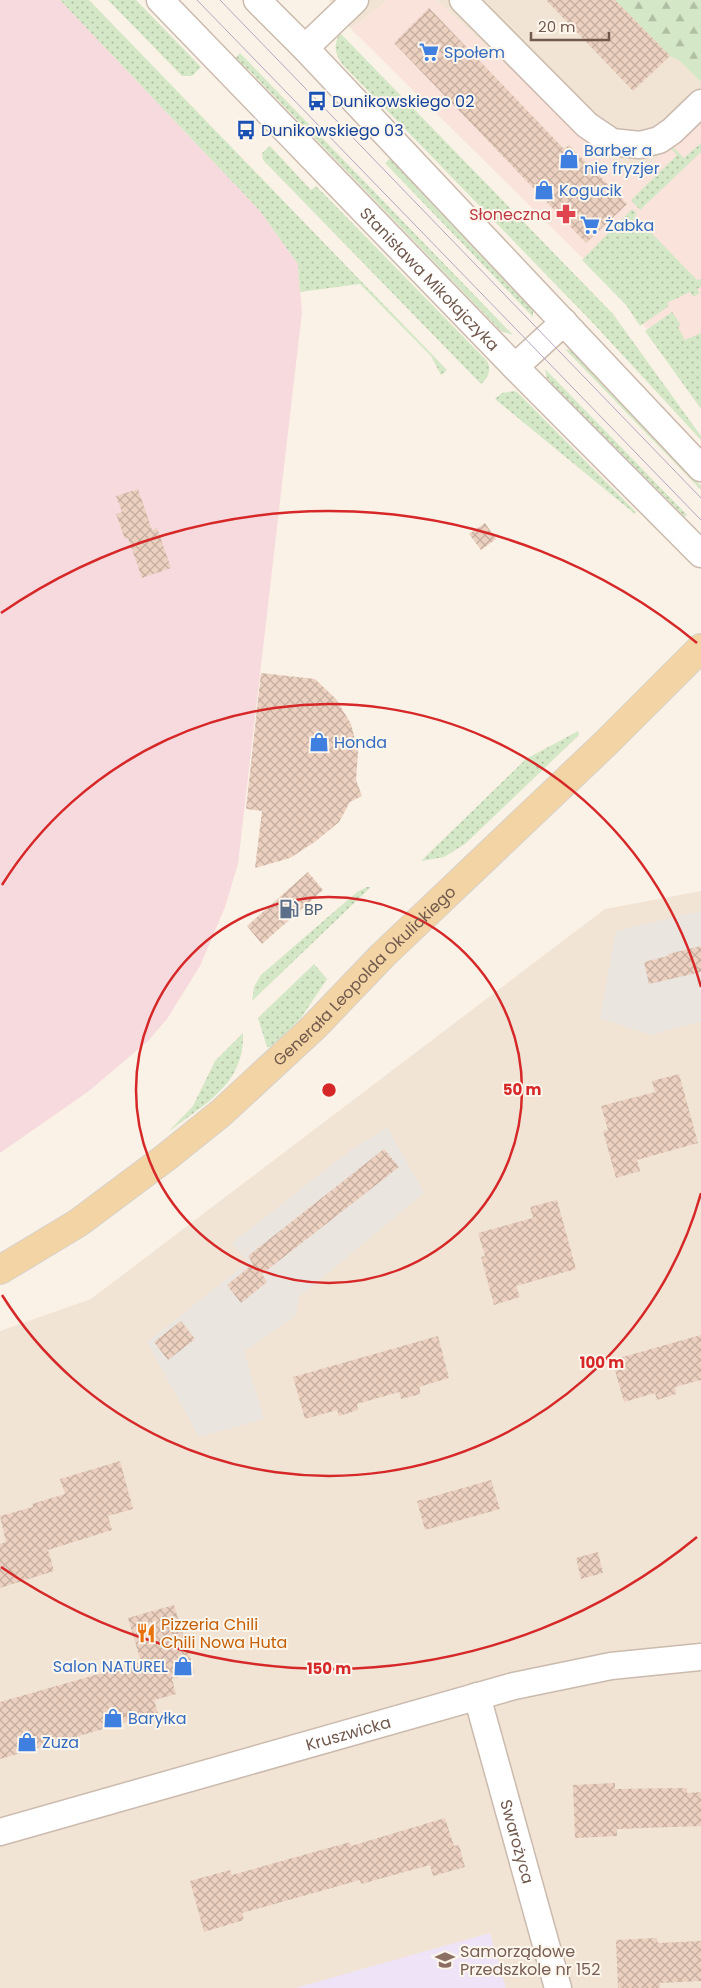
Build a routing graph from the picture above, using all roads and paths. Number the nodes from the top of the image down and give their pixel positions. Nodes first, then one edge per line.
1 (160, 0) edge
2 (257, 0) edge
3 (355, 0) edge
4 (463, 0) edge
5 (304, 48) junction
6 (701, 103) edge
7 (564, 322) junction
8 (515, 367) junction
9 (701, 468) edge
10 (701, 554) edge
11 (701, 648) edge
12 (0, 1270) edge
13 (701, 1657) edge
14 (477, 1696) junction
15 (0, 1832) edge
16 (558, 1988) edge

1 - 8 street, Stanisława Mikołajczyka
2 - 5 street
3 - 5 street
4 - 6 street
5 - 7 street
7 - 8 street
7 - 9 street
8 - 10 street, Stanisława Mikołajczyka
11 - 12 main road, Generała Leopolda Okulickiego
13 - 14 street, Kruszwicka
14 - 15 street, Kruszwicka
14 - 16 street, Swarożyca

